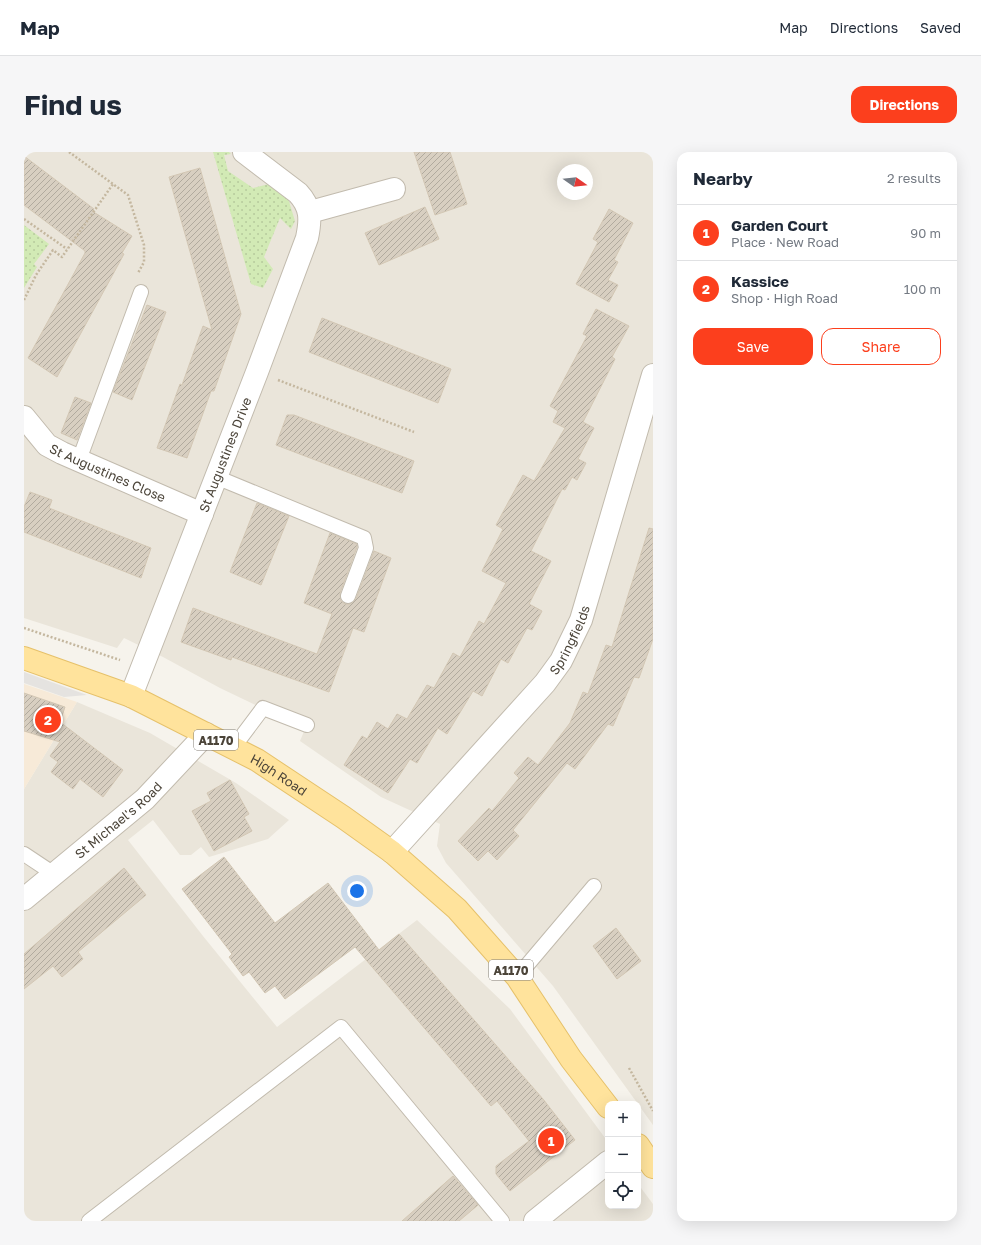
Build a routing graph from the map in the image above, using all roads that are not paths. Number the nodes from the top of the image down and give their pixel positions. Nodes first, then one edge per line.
1 (244, 152) edge
2 (394, 189) dead end
3 (310, 212) junction
4 (141, 292) road end
5 (653, 376) edge
6 (24, 417) edge
7 (79, 460) junction
8 (216, 477) junction
9 (202, 514) junction
10 (348, 596) dead end
11 (24, 658) edge
12 (131, 696) junction
13 (306, 725) dead end
14 (206, 734) junction
15 (233, 748) junction
16 (392, 852) junction
17 (24, 854) edge
18 (54, 874) junction
19 (594, 886) dead end
20 (24, 899) edge
21 (518, 977) junction
22 (605, 1103) edge
23 (641, 1149) edge
24 (605, 1164) edge
25 (653, 1167) edge
26 (89, 1221) edge
27 (502, 1221) edge
28 (535, 1221) edge

1 - 3 street
2 - 3 street
3 - 8 street, St Augustines Drive
4 - 7 lane
5 - 16 street, Springfields
6 - 7 street, St Augustines Close
7 - 9 street, St Augustines Close
8 - 9 street, St Augustines Drive
8 - 10 lane
9 - 12 street, St Augustines Drive
11 - 12 main road, High Road / A1170
12 - 14 main road, High Road / A1170
13 - 15 lane
14 - 15 main road, High Road / A1170
14 - 18 street, St Michael's Road
15 - 16 main road, High Road / A1170
16 - 21 main road, A1170
17 - 18 lane
18 - 20 street, St Michael's Road
19 - 21 lane
21 - 22 main road, A1170
23 - 25 main road
24 - 28 street
26 - 27 lane

